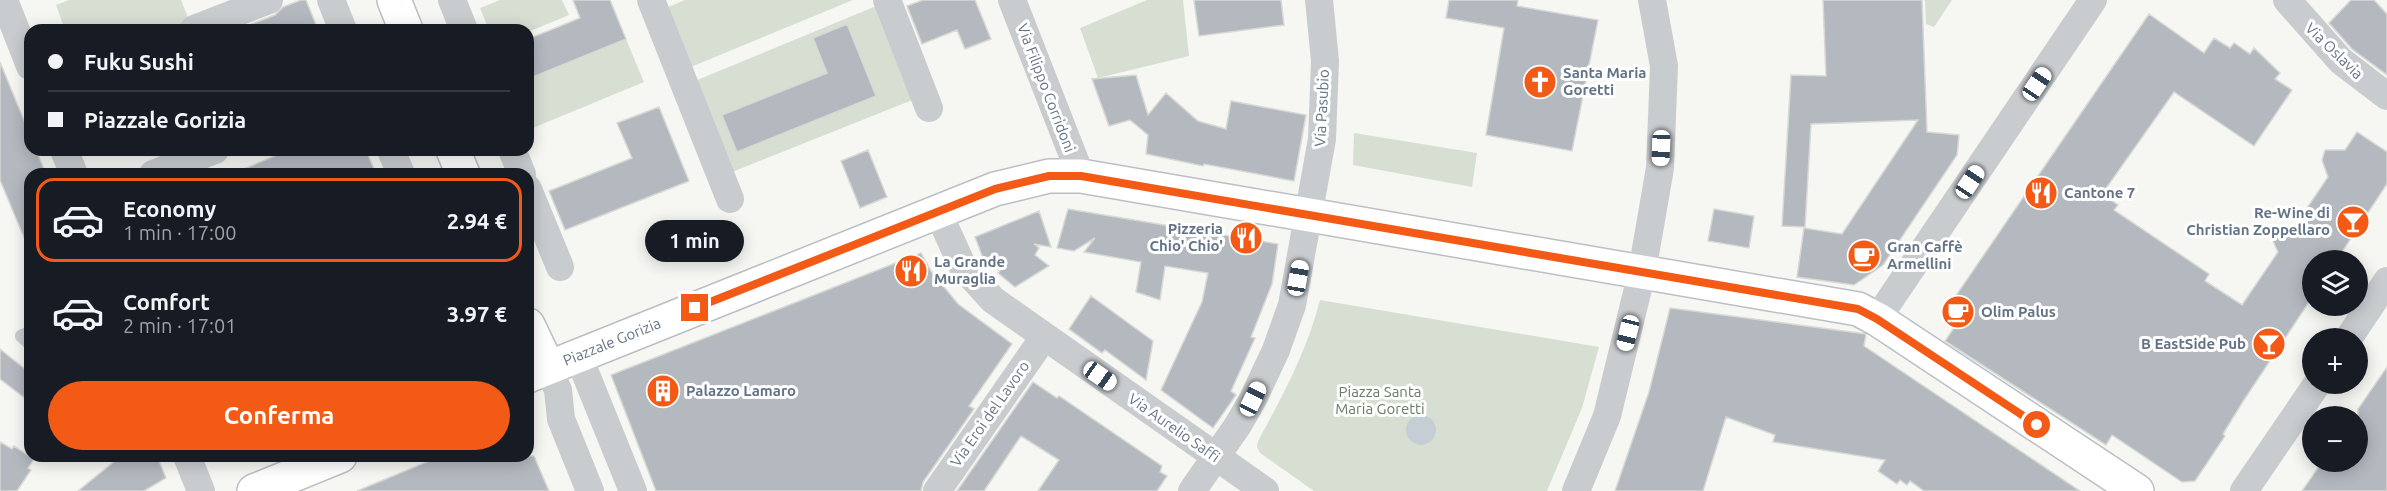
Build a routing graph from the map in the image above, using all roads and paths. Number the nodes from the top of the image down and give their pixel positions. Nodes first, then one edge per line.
1 (4, 0) edge
2 (269, 0) edge
3 (331, 0) edge
4 (394, 0) edge
5 (452, 0) edge
6 (651, 0) edge
7 (887, 0) edge
8 (1012, 0) edge
9 (1319, 0) edge
10 (1652, 0) edge
11 (2092, 0) edge
12 (2287, 0) edge
13 (207, 24) edge
14 (341, 24) edge
15 (404, 24) edge
16 (462, 24) edge
17 (24, 51) edge
18 (2387, 96) edge
19 (929, 108) dead end
20 (200, 156) edge
21 (168, 168) edge
22 (1081, 176) junction
23 (730, 198) dead end
24 (534, 204) edge
25 (938, 212) junction
26 (1309, 215) junction
27 (560, 267) dead end
28 (1642, 272) junction
29 (2387, 281) edge
30 (1877, 319) junction
31 (2355, 328) edge
32 (1044, 337) junction
33 (534, 344) edge
34 (578, 355) junction
35 (545, 378) edge
36 (2310, 394) edge
37 (1216, 457) junction
38 (189, 462) edge
39 (327, 462) edge
40 (267, 489) edge
41 (201, 491) edge
42 (590, 491) edge
43 (610, 491) edge
44 (633, 491) edge
45 (937, 491) edge
46 (1192, 491) edge
47 (1265, 491) edge
48 (1576, 491) edge
49 (2137, 491) edge
50 (2244, 491) edge

1 - 17 street
2 - 13 street
3 - 14 street
4 - 15 main road
5 - 16 street
6 - 23 street
7 - 19 street
8 - 22 street, Via Filippo Corridoni
9 - 26 street, Via Pasubio
10 - 28 street
11 - 30 street
12 - 18 street, Via Oslavia
20 - 21 street
22 - 25 main road, Piazzale Gorizia
22 - 26 main road, Piazzale Gorizia
24 - 27 street
25 - 32 street, Via Aurelio Saffi
25 - 34 main road, Piazzale Gorizia
26 - 28 main road, Piazzale Gorizia
26 - 37 street, Via Pasubio
28 - 30 main road, Piazzale Gorizia
28 - 48 street
29 - 31 street
30 - 49 main road, Piazzale Gorizia
32 - 37 street, Via Aurelio Saffi
32 - 45 street, Via Eroi del Lavoro
33 - 35 main road
34 - 35 main road, Piazzale Gorizia
34 - 44 street
35 - 42 street
35 - 43 street
36 - 50 street
37 - 46 street, Via Pasubio
37 - 47 street, Via Aurelio Saffi
38 - 41 street
39 - 40 main road

